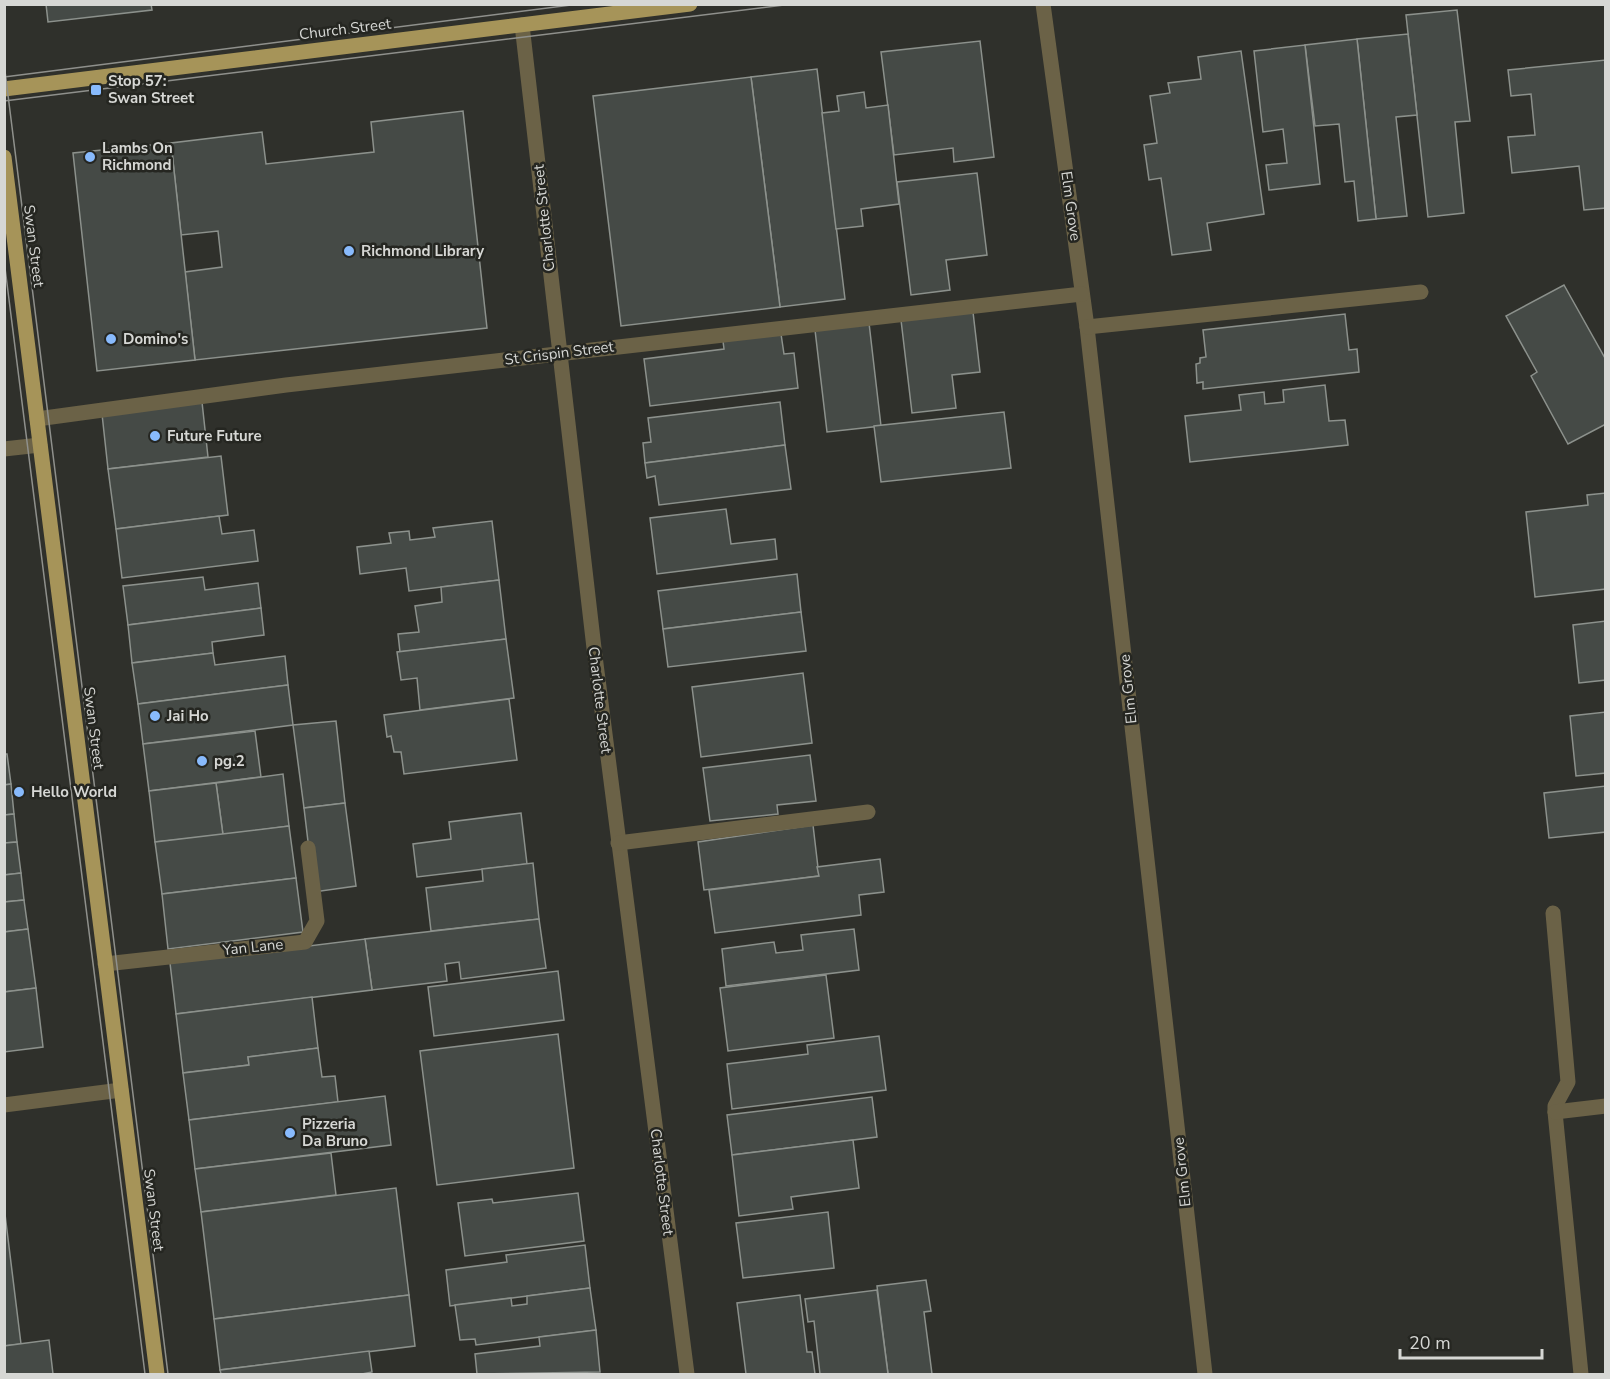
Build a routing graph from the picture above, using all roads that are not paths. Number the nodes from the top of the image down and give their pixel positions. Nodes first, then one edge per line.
1 (690, 4) edge
2 (1043, 4) edge
3 (522, 25) junction
4 (4, 89) edge
5 (4, 157) edge
6 (1421, 292) dead end
7 (1082, 294) junction
8 (1087, 327) junction
9 (560, 354) junction
10 (37, 419) junction
11 (40, 445) junction
12 (4, 449) edge
13 (868, 812) dead end
14 (618, 843) junction
15 (308, 848) dead end
16 (1553, 913) dead end
17 (105, 964) junction
18 (121, 1090) junction
19 (4, 1105) edge
20 (1605, 1106) edge
21 (1555, 1112) junction
22 (156, 1374) edge
23 (687, 1374) edge
24 (1205, 1374) edge
25 (1581, 1374) edge

1 - 3 main road, Church Street
2 - 7 street, Elm Grove
3 - 4 main road, Church Street
3 - 9 street, Charlotte Street
5 - 10 main road, Swan Street
6 - 8 street
7 - 8 street, Elm Grove
7 - 9 street, St Crispin Street
8 - 24 street, Elm Grove
9 - 10 street, St Crispin Street
9 - 14 street, Charlotte Street
10 - 11 main road, Swan Street
11 - 12 street
11 - 17 main road, Swan Street
13 - 14 street
14 - 23 street, Charlotte Street
15 - 17 street, Yan Lane
16 - 21 street
17 - 18 main road, Swan Street
18 - 19 street
18 - 22 main road, Swan Street
20 - 21 street
21 - 25 street

